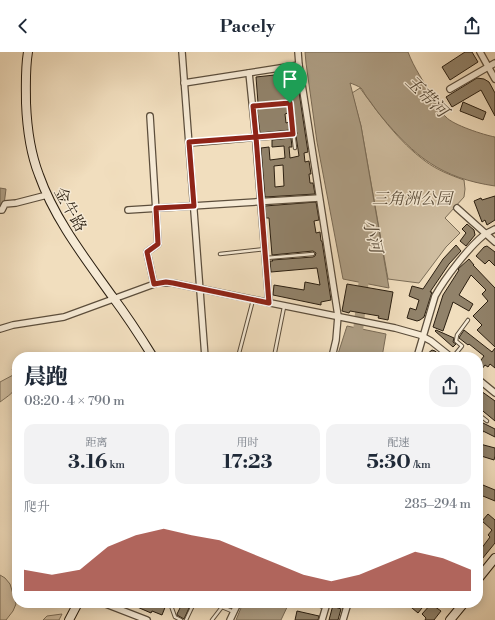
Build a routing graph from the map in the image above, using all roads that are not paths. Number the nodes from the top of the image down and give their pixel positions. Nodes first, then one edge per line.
1 (28, 52) edge
2 (182, 52) edge
3 (298, 52) edge
4 (480, 52) edge
5 (495, 63) edge
6 (299, 65) junction
7 (286, 67) junction
8 (489, 67) junction
9 (249, 73) junction
10 (495, 79) edge
11 (184, 83) junction
12 (450, 89) dead end
13 (290, 103) junction
14 (253, 106) junction
15 (150, 116) dead end
16 (293, 134) junction
17 (256, 137) junction
18 (189, 142) junction
19 (295, 148) dead end
20 (47, 194) junction
21 (319, 198) junction
22 (261, 202) junction
23 (194, 206) junction
24 (156, 208) junction
25 (457, 208) dead end
26 (0, 210) edge
27 (128, 210) dead end
28 (495, 229) edge
29 (486, 234) junction
30 (495, 242) edge
31 (265, 250) junction
32 (220, 254) dead end
33 (313, 254) dead end
34 (266, 258) junction
35 (154, 284) junction
36 (200, 288) junction
37 (114, 298) junction
38 (253, 300) junction
39 (269, 303) junction
40 (284, 306) junction
41 (340, 317) junction
42 (468, 320) dead end
43 (0, 329) edge
44 (423, 336) junction
45 (150, 352) edge
46 (205, 352) edge
47 (239, 352) edge
48 (275, 352) edge
49 (333, 352) edge
50 (418, 352) edge
51 (445, 352) edge
52 (457, 352) edge
53 (484, 383) edge
54 (495, 393) edge
55 (483, 418) edge
56 (486, 421) dead end
57 (495, 558) edge
58 (495, 565) edge
59 (483, 573) edge
60 (483, 580) edge
61 (75, 608) edge
62 (116, 608) edge
63 (172, 608) edge
64 (192, 608) edge
65 (221, 608) edge
66 (224, 608) edge
67 (236, 608) edge
68 (326, 608) edge
69 (347, 608) edge
70 (454, 608) edge
71 (460, 608) edge
72 (234, 612) junction
73 (69, 620) edge
74 (147, 620) edge
75 (181, 620) edge
76 (186, 620) edge
77 (212, 620) edge
78 (230, 620) edge
79 (322, 620) edge
80 (343, 620) edge
81 (445, 620) edge
82 (450, 620) edge

1 - 20 main road, 金牛路
2 - 11 street
3 - 6 street
4 - 8 street
5 - 8 street
6 - 7 street
6 - 21 street
7 - 9 street
7 - 13 lane
8 - 10 street
8 - 12 street
9 - 11 street
9 - 14 street
11 - 18 street
13 - 14 lane
13 - 16 lane
14 - 17 street
15 - 24 street
16 - 17 street
16 - 19 lane
17 - 18 street
17 - 22 street
18 - 23 street
20 - 26 street
20 - 37 main road, 金牛路
21 - 22 street
21 - 41 street
22 - 23 street
22 - 31 street
23 - 24 street
23 - 36 street
24 - 27 street
24 - 35 street
25 - 29 street
28 - 29 street
29 - 30 street
29 - 44 street
31 - 32 lane
31 - 34 street
33 - 34 lane
34 - 39 street
35 - 36 street
35 - 37 street
36 - 38 street
36 - 46 street
37 - 43 street
37 - 45 main road, 金牛路
38 - 39 street
38 - 47 lane
39 - 40 street
40 - 41 street
40 - 48 lane
41 - 44 street
41 - 49 street
42 - 52 lane
44 - 50 street
44 - 51 street
53 - 54 street
55 - 56 lane
57 - 59 main road
58 - 60 main road
61 - 73 main road
62 - 74 street
63 - 75 lane
64 - 76 lane
65 - 77 lane
66 - 72 lane
67 - 72 street
68 - 79 street
69 - 80 street
70 - 81 main road
71 - 82 main road
72 - 78 street

